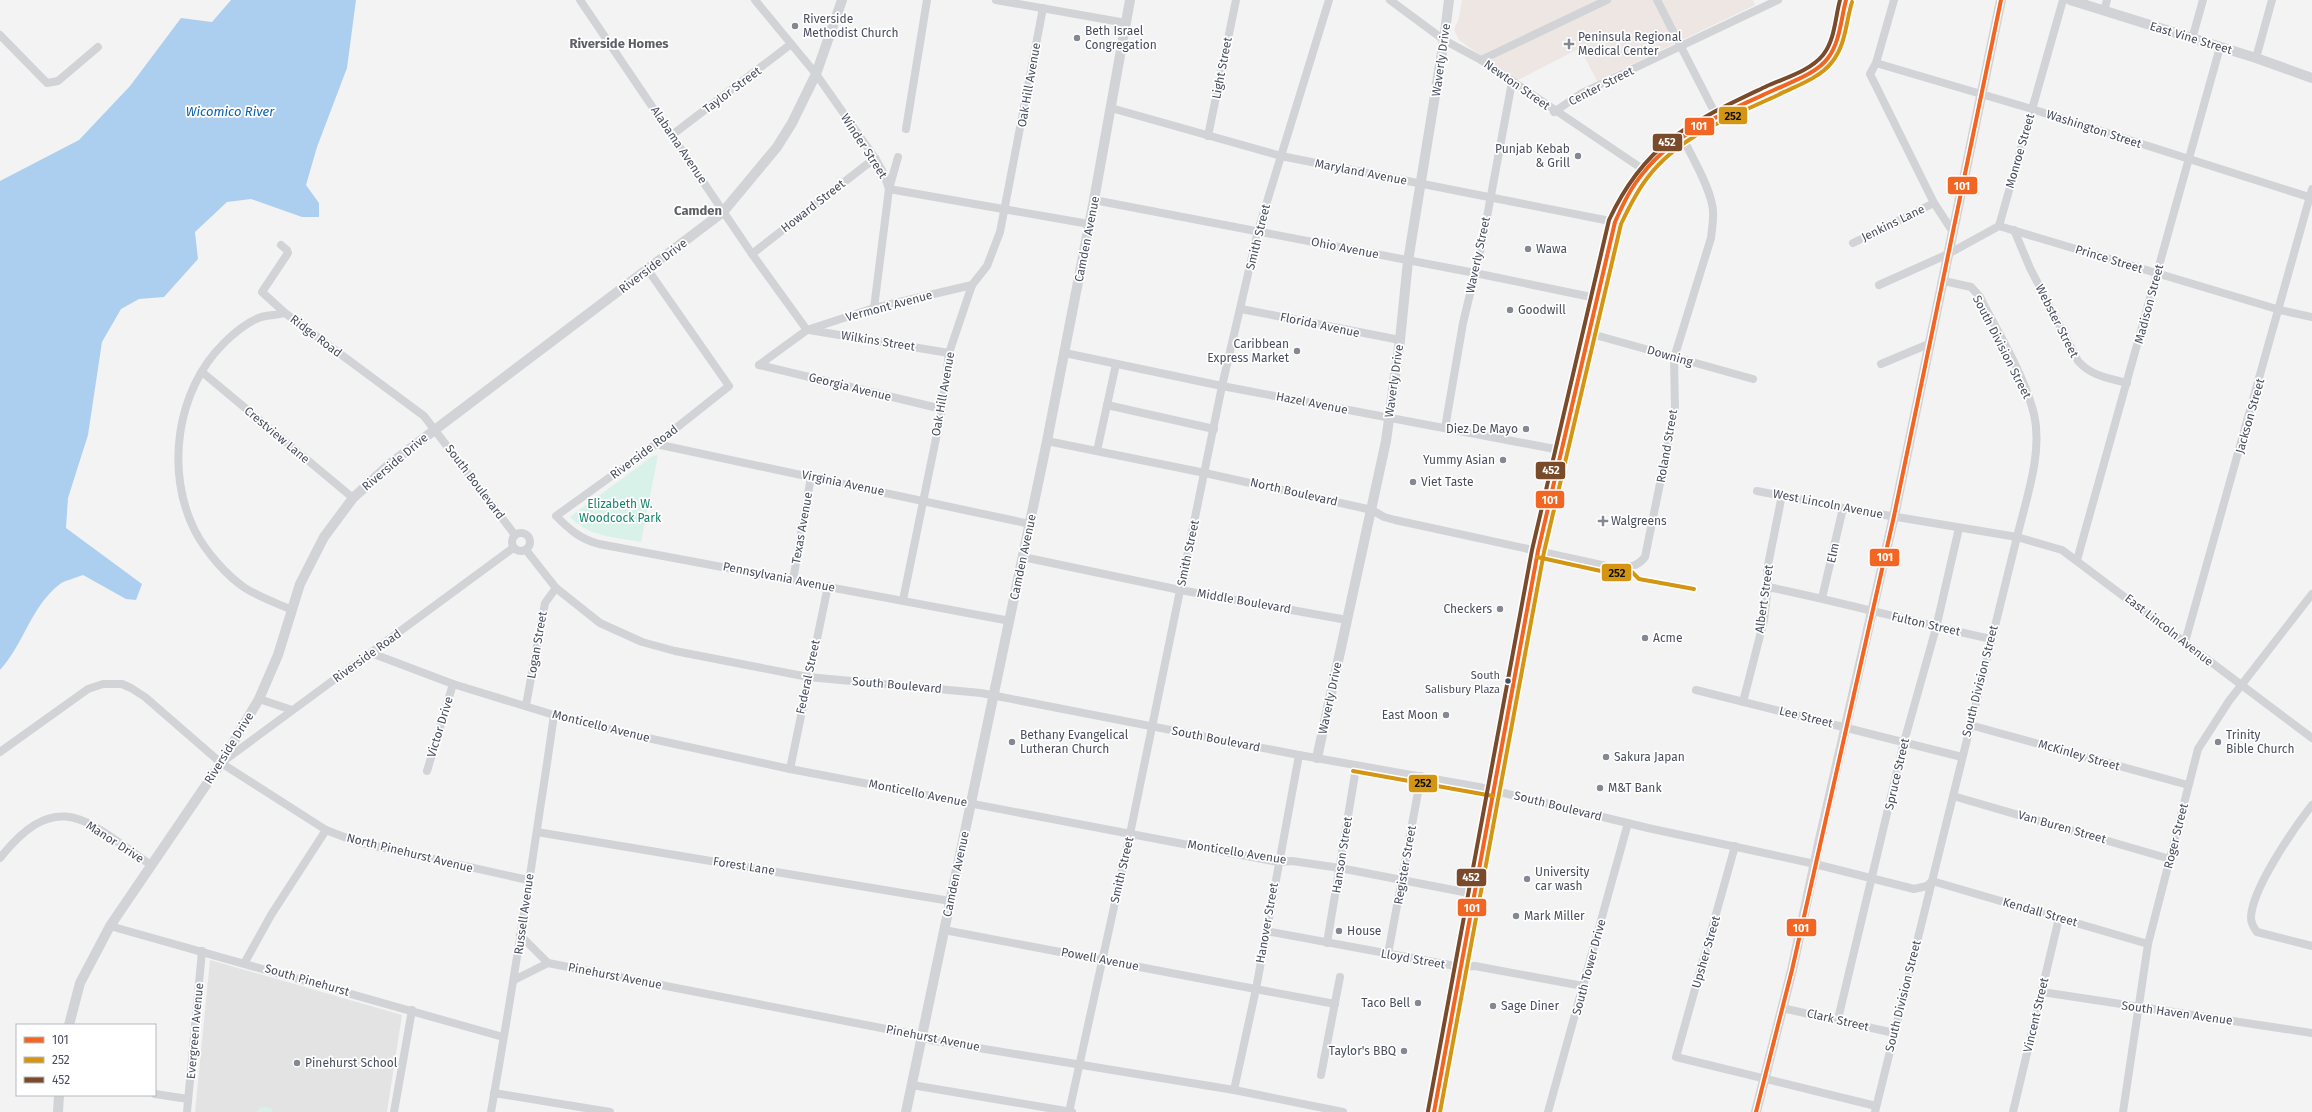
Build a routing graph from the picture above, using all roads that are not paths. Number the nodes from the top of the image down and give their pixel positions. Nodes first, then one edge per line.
1 (580, 0) edge
2 (755, 0) edge
3 (842, 0) edge
4 (927, 0) edge
5 (996, 0) edge
6 (1130, 0) edge
7 (1236, 0) edge
8 (1329, 0) edge
9 (1390, 0) edge
10 (1449, 0) edge
11 (1608, 0) edge
12 (1657, 0) edge
13 (1778, 0) edge
14 (1846, 0) edge
15 (1894, 0) edge
16 (2001, 0) edge
17 (2063, 0) edge
18 (2070, 0) edge
19 (2107, 0) edge
20 (2203, 0) edge
21 (2272, 0) edge
22 (1042, 8) junction
23 (2104, 11) junction
24 (1126, 22) junction
25 (0, 35) edge
26 (2192, 39) junction
27 (1444, 40) junction
28 (791, 44) junction
29 (98, 47) dead end
30 (1680, 47) junction
31 (2220, 47) junction
32 (2256, 58) junction
33 (1481, 60) junction
34 (1876, 63) junction
35 (816, 74) junction
36 (2312, 76) edge
37 (1512, 82) junction
38 (1982, 96) junction
39 (1111, 108) junction
40 (2032, 109) junction
41 (1554, 112) junction
42 (1717, 117) junction
43 (906, 129) dead end
44 (672, 135) junction
45 (1208, 136) junction
46 (1682, 136) junction
47 (1281, 156) junction
48 (898, 157) dead end
49 (875, 158) junction
50 (2190, 160) junction
51 (1644, 170) junction
52 (1422, 184) junction
53 (889, 189) junction
54 (2311, 195) edge
55 (1491, 196) junction
56 (1094, 200) junction
57 (1934, 203) junction
58 (1006, 208) junction
59 (723, 212) junction
60 (1615, 222) junction
61 (1089, 224) junction
62 (1999, 226) junction
63 (2014, 230) junction
64 (1258, 231) junction
65 (1953, 232) junction
66 (1853, 243) dead end
67 (281, 245) dead end
68 (752, 254) junction
69 (1948, 254) junction
70 (1408, 260) junction
71 (648, 270) junction
72 (1475, 272) junction
73 (2157, 274) junction
74 (1944, 282) junction
75 (972, 285) junction
76 (1879, 286) dead end
77 (1596, 298) junction
78 (874, 308) junction
79 (1241, 309) junction
80 (2280, 310) junction
81 (286, 314) junction
82 (2312, 317) edge
83 (806, 330) junction
84 (1588, 332) junction
85 (1400, 340) junction
86 (1931, 343) junction
87 (949, 353) junction
88 (1065, 353) junction
89 (1674, 358) junction
90 (1116, 364) junction
91 (1881, 364) dead end
92 (202, 372) junction
93 (1753, 379) dead end
94 (2127, 383) junction
95 (1222, 386) junction
96 (1107, 405) junction
97 (942, 409) junction
98 (1389, 418) junction
99 (1445, 428) junction
100 (435, 429) junction
101 (1214, 429) junction
102 (1047, 442) junction
103 (656, 444) junction
104 (1560, 450) junction
105 (1097, 451) junction
106 (1205, 472) junction
107 (811, 477) junction
108 (1757, 491) dead end
109 (1782, 495) junction
110 (353, 498) junction
111 (923, 500) junction
112 (1843, 508) junction
113 (1372, 510) junction
114 (556, 516) joint
115 (1894, 516) junction
116 (1030, 524) junction
117 (1959, 528) junction
118 (515, 535) junction
119 (2017, 537) junction
120 (513, 548) junction
121 (526, 550) junction
122 (1538, 551) junction
123 (1023, 556) junction
124 (2077, 560) junction
125 (793, 580) junction
126 (828, 586) junction
127 (1768, 587) junction
128 (556, 588) junction
129 (1180, 590) junction
130 (1822, 598) junction
131 (2311, 599) edge
132 (903, 600) junction
133 (292, 610) junction
134 (1872, 611) junction
135 (1347, 620) junction
136 (1010, 621) junction
137 (1936, 628) junction
138 (1991, 639) junction
139 (2185, 642) junction
140 (371, 654) junction
141 (808, 677) junction
142 (453, 684) junction
143 (2241, 686) junction
144 (1696, 690) dead end
145 (993, 696) junction
146 (259, 699) junction
147 (1743, 702) junction
148 (526, 706) junction
149 (292, 710) junction
150 (554, 715) junction
151 (1970, 724) junction
152 (1151, 726) junction
153 (1847, 727) junction
154 (2312, 738) edge
155 (1904, 742) junction
156 (0, 752) edge
157 (1299, 755) junction
158 (1962, 757) junction
159 (1317, 758) junction
160 (221, 763) junction
161 (1354, 765) junction
162 (790, 769) junction
163 (426, 771) dead end
164 (1421, 776) junction
165 (2188, 785) junction
166 (1494, 790) junction
167 (1953, 796) junction
168 (970, 803) junction
169 (2312, 805) edge
170 (1628, 822) junction
171 (326, 830) junction
172 (537, 832) junction
173 (1130, 834) junction
174 (1735, 846) junction
175 (0, 858) edge
176 (2170, 859) junction
177 (1278, 862) junction
178 (1815, 864) junction
179 (151, 865) junction
180 (1340, 868) junction
181 (1873, 879) junction
182 (528, 880) junction
183 (1402, 881) junction
184 (1932, 881) junction
185 (1474, 894) junction
186 (950, 900) junction
187 (2059, 918) junction
188 (110, 926) junction
189 (944, 930) junction
190 (1266, 932) junction
191 (520, 935) junction
192 (1327, 943) junction
193 (2148, 944) junction
194 (2312, 946) edge
195 (202, 950) junction
196 (1388, 954) junction
197 (1102, 959) junction
198 (245, 962) junction
199 (548, 963) junction
200 (1461, 967) junction
201 (1340, 977) dead end
202 (514, 980) junction
203 (1584, 986) junction
204 (1256, 990) junction
205 (2042, 992) junction
206 (1335, 1004) junction
207 (1782, 1008) junction
208 (2139, 1008) junction
209 (412, 1010) junction
210 (1838, 1019) junction
211 (69, 1024) edge
212 (1894, 1033) junction
213 (2312, 1033) edge
214 (503, 1037) junction
215 (922, 1037) junction
216 (1080, 1063) junction
217 (1321, 1075) dead end
218 (1763, 1078) junction
219 (912, 1085) junction
220 (1234, 1090) junction
221 (494, 1093) junction
222 (156, 1094) edge
223 (59, 1096) edge
224 (188, 1098) junction
225 (1305, 1108) edge
226 (1875, 1109) edge
227 (58, 1112) edge
228 (187, 1112) edge
229 (394, 1112) edge
230 (491, 1112) edge
231 (610, 1112) edge
232 (906, 1112) edge
233 (1070, 1112) edge
234 (1343, 1112) edge
235 (1434, 1112) edge
236 (1548, 1112) edge
237 (1756, 1112) edge
238 (2013, 1112) edge
239 (2123, 1112) edge

1 - 44 street, Alabama Avenue
2 - 28 street, Winder Street
3 - 35 street, Riverside Drive
4 - 43 street
5 - 22 street
6 - 24 street, Camden Avenue
7 - 45 street, Light Street
8 - 47 street, Smith Street
9 - 27 street, Newton Street
10 - 27 street, Waverly Drive
11 - 33 street
12 - 30 street
13 - 30 street, Center Street
14 - 42 main road
15 - 34 street
16 - 38 street
17 - 40 street, Monroe Street
18 - 23 street, East Vine Street
19 - 23 street
20 - 26 street
21 - 32 street
22 - 24 street
22 - 58 street, Oak Hill Avenue
23 - 26 street, East Vine Street
24 - 39 street, Camden Avenue
25 - 29 street
26 - 31 street, East Vine Street
27 - 33 street, Newton Street
27 - 52 street, Waverly Drive
28 - 35 street, Winder Street
28 - 44 street, Taylor Street
30 - 41 street, Center Street
30 - 42 street
31 - 32 street, East Vine Street
31 - 50 street, Madison Street
32 - 36 street, East Vine Street
33 - 37 street, Newton Street
34 - 38 street, Washington Street
34 - 57 street
35 - 49 street, Winder Street
35 - 59 street, Riverside Drive
37 - 41 street, Newton Street
37 - 55 street, Waverly Street
38 - 40 street, Washington Street
38 - 65 street
39 - 45 street, Maryland Avenue
39 - 56 street, Camden Avenue
40 - 50 street, Washington Street
40 - 62 street, Monroe Street
41 - 51 street, Newton Street
42 - 46 main road
44 - 59 street, Alabama Avenue
45 - 47 street, Maryland Avenue
46 - 51 main road
46 - 89 street, Roland Street
47 - 52 street, Maryland Avenue
47 - 64 street, Smith Street
48 - 53 street
49 - 53 street, Winder Street
49 - 68 street, Howard Street
50 - 54 street, Washington Street
50 - 73 street, Madison Street
51 - 60 main road
52 - 55 street, Maryland Avenue
52 - 70 street, Waverly Drive
53 - 58 street, Winder Street
53 - 78 street
54 - 80 street, Jackson Street
55 - 60 street, Maryland Avenue
55 - 72 street, Waverly Street
56 - 61 street, Camden Avenue
56 - 64 street, Ohio Avenue
57 - 65 street
57 - 66 street, Jenkins Lane
58 - 61 street, Winder Street
58 - 75 street, Oak Hill Avenue
59 - 68 street, Alabama Avenue
59 - 71 street, Riverside Drive
60 - 77 main road
61 - 88 street, Camden Avenue
62 - 63 street, Prince Street
62 - 69 street
63 - 73 street, Prince Street
63 - 94 street, Webster Street
64 - 70 street, Ohio Avenue
64 - 79 street, Smith Street
65 - 69 street
67 - 81 street
68 - 83 street, Alabama Avenue
69 - 74 street
69 - 76 street
70 - 72 street, Ohio Avenue
70 - 85 street, Waverly Drive
71 - 100 street, Riverside Drive
71 - 103 street, Riverside Road
72 - 77 street, Ohio Avenue
72 - 99 street, Waverly Street
73 - 80 street, Prince Street
73 - 94 street, Madison Street
74 - 86 street
74 - 119 street, South Division Street
75 - 78 street, Vermont Avenue
75 - 87 street, Oak Hill Avenue
77 - 84 main road
78 - 83 street, Vermont Avenue
79 - 85 street, Florida Avenue
79 - 95 street, Smith Street
80 - 82 street, Prince Street
80 - 139 street, Jackson Street
81 - 92 street, Ridge Road
81 - 100 street, Ridge Road
83 - 87 street, Wilkins Street
83 - 97 street, Georgia Avenue
84 - 89 street, Downing
84 - 104 main road
85 - 98 street, Waverly Drive
86 - 91 street
86 - 115 street
87 - 97 street, Oak Hill Avenue
88 - 90 street, Hazel Avenue
88 - 102 street, Camden Avenue
89 - 93 street, Downing
89 - 122 street, Roland Street
90 - 95 street, Hazel Avenue
90 - 96 street
92 - 110 street, Crestview Lane
92 - 133 street, Ridge Road
94 - 124 street, Madison Street
95 - 98 street, Hazel Avenue
95 - 101 street, Smith Street
96 - 101 street
96 - 105 street
97 - 111 street, Oak Hill Avenue
98 - 99 street, Hazel Avenue
98 - 113 street, Waverly Drive
99 - 104 street, Hazel Avenue
100 - 110 street, Riverside Drive
100 - 118 street, South Boulevard
101 - 106 street, Smith Street
102 - 105 street, North Boulevard
102 - 116 street, Camden Avenue
103 - 107 street, Virginia Avenue
103 - 114 street, Riverside Road
104 - 122 main road
105 - 106 street, North Boulevard
106 - 113 street, North Boulevard
106 - 129 street, Smith Street
107 - 111 street, Virginia Avenue
107 - 125 street, Texas Avenue
108 - 109 street, West Lincoln Avenue
109 - 112 street, West Lincoln Avenue
109 - 127 street, Albert Street
110 - 133 street, Riverside Drive
111 - 116 street, Virginia Avenue
111 - 132 street, Oak Hill Avenue
112 - 115 street, West Lincoln Avenue
112 - 130 street, Elm
113 - 122 street, North Boulevard
113 - 135 street, Waverly Drive
114 - 125 street, Pennsylvania Avenue
115 - 117 street, West Lincoln Avenue
115 - 134 street
116 - 123 street, Camden Avenue
117 - 119 street, West Lincoln Avenue
117 - 137 street, Spruce Street
118 - 120 street
118 - 121 street
119 - 124 street, East Lincoln Avenue
119 - 138 street, South Division Street
120 - 121 street
120 - 140 street, Riverside Road
121 - 128 street, South Boulevard
122 - 166 main road
123 - 129 street, Middle Boulevard
123 - 136 street, Camden Avenue
124 - 139 street, East Lincoln Avenue
125 - 126 street, Pennsylvania Avenue
126 - 132 street, Pennsylvania Avenue
126 - 141 street, Federal Street
127 - 130 street, Fulton Street
127 - 147 street, Albert Street
128 - 141 street, South Boulevard
128 - 148 street, Logan Street
129 - 135 street, Middle Boulevard
129 - 152 street, Smith Street
130 - 134 street, Fulton Street
131 - 143 street, Roger Street
132 - 136 street, Pennsylvania Avenue
133 - 146 street, Riverside Drive
134 - 137 street, Fulton Street
134 - 153 street
135 - 159 street, Waverly Drive
136 - 145 street, Camden Avenue
137 - 138 street, Fulton Street
137 - 155 street, Spruce Street
138 - 151 street, South Division Street
139 - 143 street, East Lincoln Avenue
140 - 142 street, Monticello Avenue
140 - 149 street, Riverside Road
141 - 145 street, South Boulevard
141 - 162 street, Federal Street
142 - 148 street, Monticello Avenue
142 - 163 street, Victor Drive
143 - 154 street, East Lincoln Avenue
143 - 165 street, Roger Street
144 - 147 street, Lee Street
145 - 152 street, South Boulevard
145 - 168 street, Camden Avenue
146 - 149 street
146 - 160 street, Riverside Drive
147 - 153 street, Lee Street
148 - 150 street, Monticello Avenue
149 - 160 street, Riverside Road
150 - 162 street, Monticello Avenue
150 - 172 street, Russell Avenue
151 - 158 street, South Division Street
151 - 165 street, McKinley Street
152 - 157 street, South Boulevard
152 - 173 street, Smith Street
153 - 155 street, Lee Street
153 - 178 street
155 - 158 street, Lee Street
155 - 181 street, Spruce Street
156 - 160 street, North Pinehurst Avenue
157 - 159 street, South Boulevard
157 - 177 street, Hanover Street
158 - 167 street, South Division Street
159 - 161 street, South Boulevard
160 - 171 street, North Pinehurst Avenue
160 - 179 street, Riverside Drive
161 - 164 street, South Boulevard
161 - 180 street, Hanson Street
162 - 168 street, Monticello Avenue
164 - 166 street, South Boulevard
164 - 183 street, Register Street
165 - 176 street, Roger Street
166 - 170 street, South Boulevard
166 - 185 main road
167 - 176 street, Van Buren Street
167 - 184 street, South Division Street
168 - 173 street, Monticello Avenue
168 - 186 street, Camden Avenue
169 - 194 street
170 - 174 street, South Boulevard
170 - 203 street, South Tower Drive
171 - 182 street, North Pinehurst Avenue
171 - 198 street
172 - 182 street, Russell Avenue
172 - 186 street, Forest Lane
173 - 177 street, Monticello Avenue
173 - 197 street, Smith Street
174 - 178 street, South Boulevard
174 - 218 street, Upsher Street
175 - 179 street, Manor Drive
176 - 193 street, Roger Street
177 - 180 street, Monticello Avenue
177 - 190 street, Hanover Street
178 - 181 street, South Boulevard
178 - 207 street
179 - 188 street, Riverside Drive
180 - 183 street, Monticello Avenue
180 - 192 street, Hanson Street
181 - 184 street, South Boulevard
181 - 210 street, Spruce Street
182 - 191 street, Russell Avenue
183 - 185 street, Monticello Avenue
183 - 196 street, Register Street
184 - 187 street, Kendall Street
184 - 212 street, South Division Street
185 - 200 main road
186 - 189 street, Camden Avenue
187 - 193 street, Kendall Street
187 - 205 street, Vincent Street
188 - 195 street, South Pinehurst
188 - 211 street, Riverside Drive
189 - 197 street, Powell Avenue
189 - 215 street, Camden Avenue
190 - 192 street, Lloyd Street
190 - 204 street, Hanover Street
191 - 199 street
191 - 202 street, Russell Avenue
192 - 196 street, Lloyd Street
193 - 208 street, Roger Street
195 - 198 street, South Pinehurst
195 - 224 street, Evergreen Avenue
196 - 200 street, Lloyd Street
197 - 204 street, Powell Avenue
197 - 216 street, Smith Street
198 - 209 street, South Pinehurst
199 - 202 street
199 - 215 street, Pinehurst Avenue
200 - 203 street, Lloyd Street
200 - 235 main road
201 - 206 street
202 - 214 street, Russell Avenue
203 - 236 street, South Tower Drive
204 - 206 street, Powell Avenue
204 - 220 street, Hanover Street
205 - 208 street, South Haven Avenue
205 - 238 street, Vincent Street
206 - 217 street
207 - 210 street, Clark Street
207 - 218 street
208 - 213 street, South Haven Avenue
208 - 239 street, Roger Street
209 - 214 street, South Pinehurst
209 - 229 street
210 - 212 street, Clark Street
212 - 226 street, South Division Street
214 - 221 street, Russell Avenue
215 - 216 street, Pinehurst Avenue
215 - 219 street, Camden Avenue
216 - 220 street, Pinehurst Avenue
216 - 233 street, Smith Street
218 - 226 street
218 - 237 street
219 - 232 street, Camden Avenue
219 - 233 street
220 - 225 street, Pinehurst Avenue
221 - 230 street, Russell Avenue
221 - 231 street
222 - 224 street
223 - 227 street
224 - 228 street, Evergreen Avenue
225 - 234 street, Pinehurst Avenue

